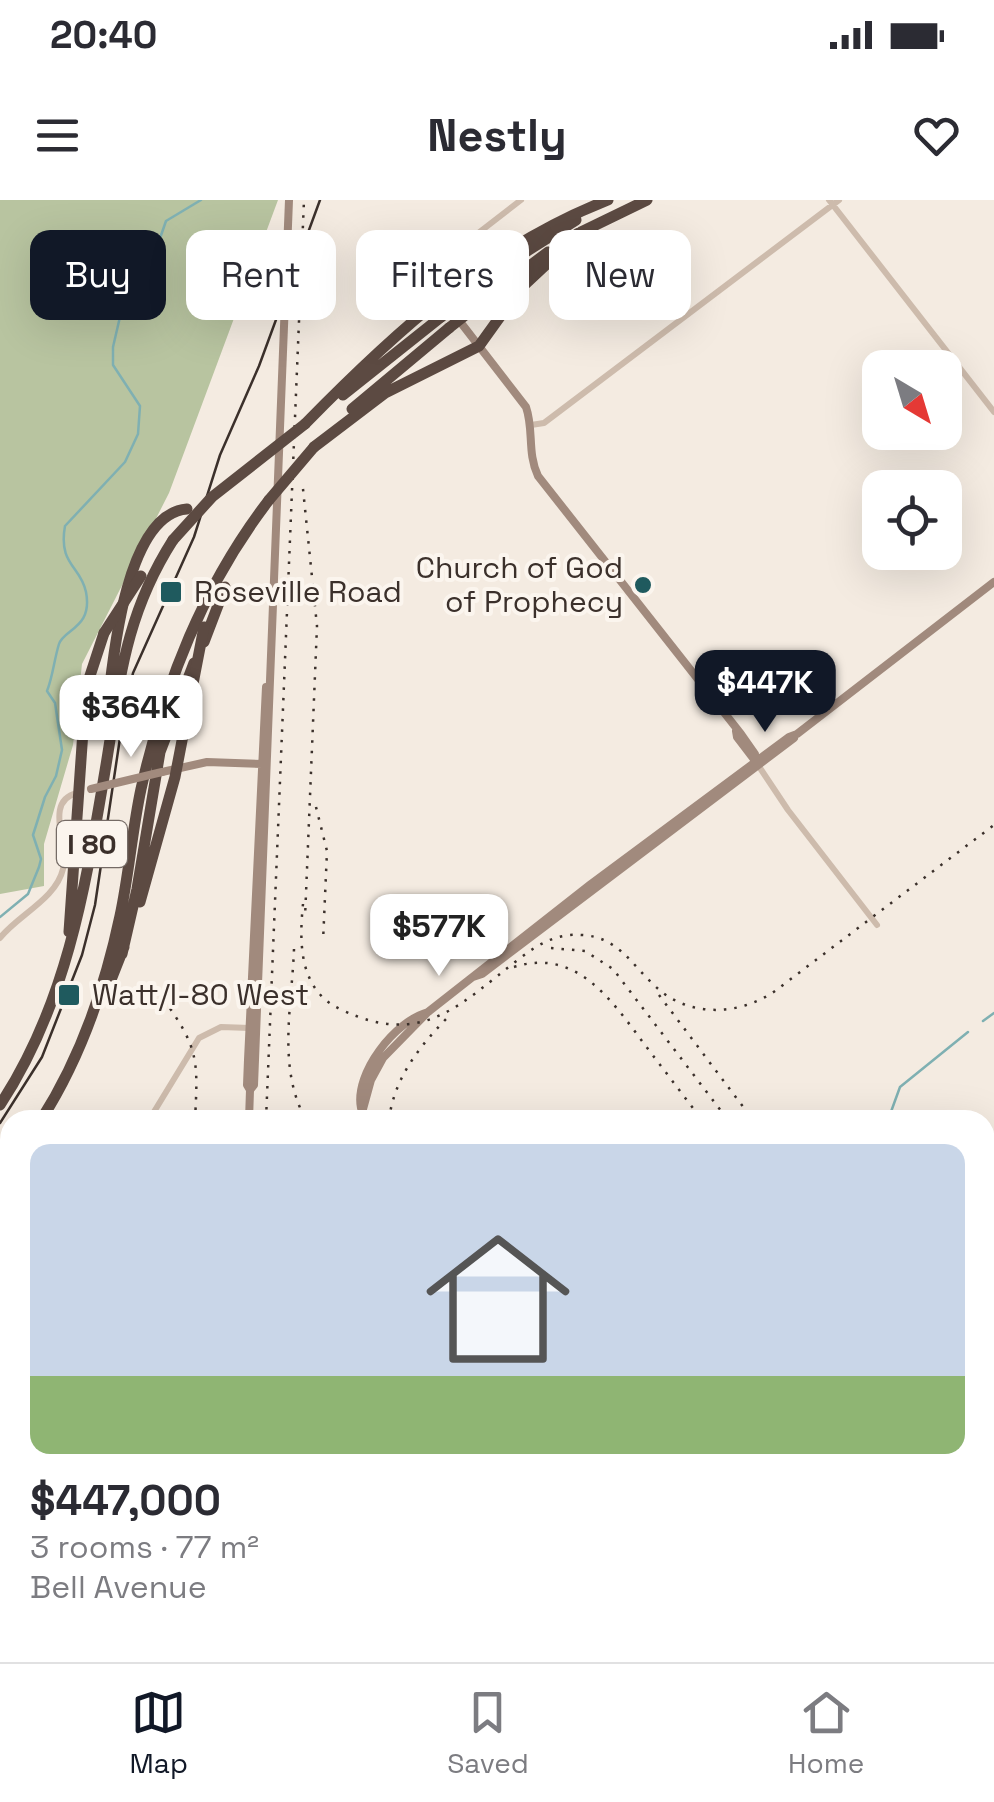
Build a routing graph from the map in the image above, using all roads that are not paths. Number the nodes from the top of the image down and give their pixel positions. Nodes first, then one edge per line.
1 (290, 200) edge
2 (521, 200) edge
3 (608, 200) edge
4 (616, 200) edge
5 (647, 200) edge
6 (834, 202) edge
7 (483, 230) edge
8 (585, 230) edge
9 (529, 237) edge
10 (529, 250) edge
11 (549, 262) edge
12 (417, 320) edge
13 (449, 320) edge
14 (459, 320) edge
15 (445, 323) junction
16 (479, 346) junction
17 (334, 398) junction
18 (994, 412) edge
19 (346, 419) junction
20 (531, 425) junction
21 (269, 500) junction
22 (187, 509) dead end
23 (171, 540) junction
24 (994, 582) edge
25 (225, 587) dead end
26 (756, 762) junction
27 (264, 764) junction
28 (105, 767) junction
29 (177, 768) junction
30 (85, 791) junction
31 (877, 925) dead end
32 (0, 938) edge
33 (122, 954) junction
34 (65, 966) junction
35 (253, 1028) junction
36 (82, 1039) junction
37 (0, 1105) edge
38 (45, 1110) edge
39 (154, 1110) edge
40 (249, 1110) edge
41 (361, 1110) edge

1 - 27 main road
2 - 7 street
3 - 9 highway
4 - 10 highway
5 - 8 highway
6 - 18 street
6 - 20 street
11 - 16 highway
12 - 17 highway
13 - 15 highway, bridge
14 - 16 main road
15 - 17 highway
15 - 19 highway
16 - 19 highway
16 - 20 main road
17 - 23 highway, bridge
19 - 21 highway, I 80, bridge
20 - 26 main road
21 - 29 highway, bridge
21 - 36 highway, I 80
22 - 28 highway
23 - 28 highway, I 80
23 - 30 highway, bridge
24 - 26 main road
25 - 33 highway
26 - 31 street
26 - 41 main road
27 - 29 main road
27 - 35 main road
28 - 34 highway, I 80
29 - 30 main road, bridge
29 - 33 highway
30 - 32 street
30 - 34 highway
33 - 36 highway
34 - 37 highway, I 80
35 - 39 street
35 - 40 main road
36 - 38 highway, I 80

